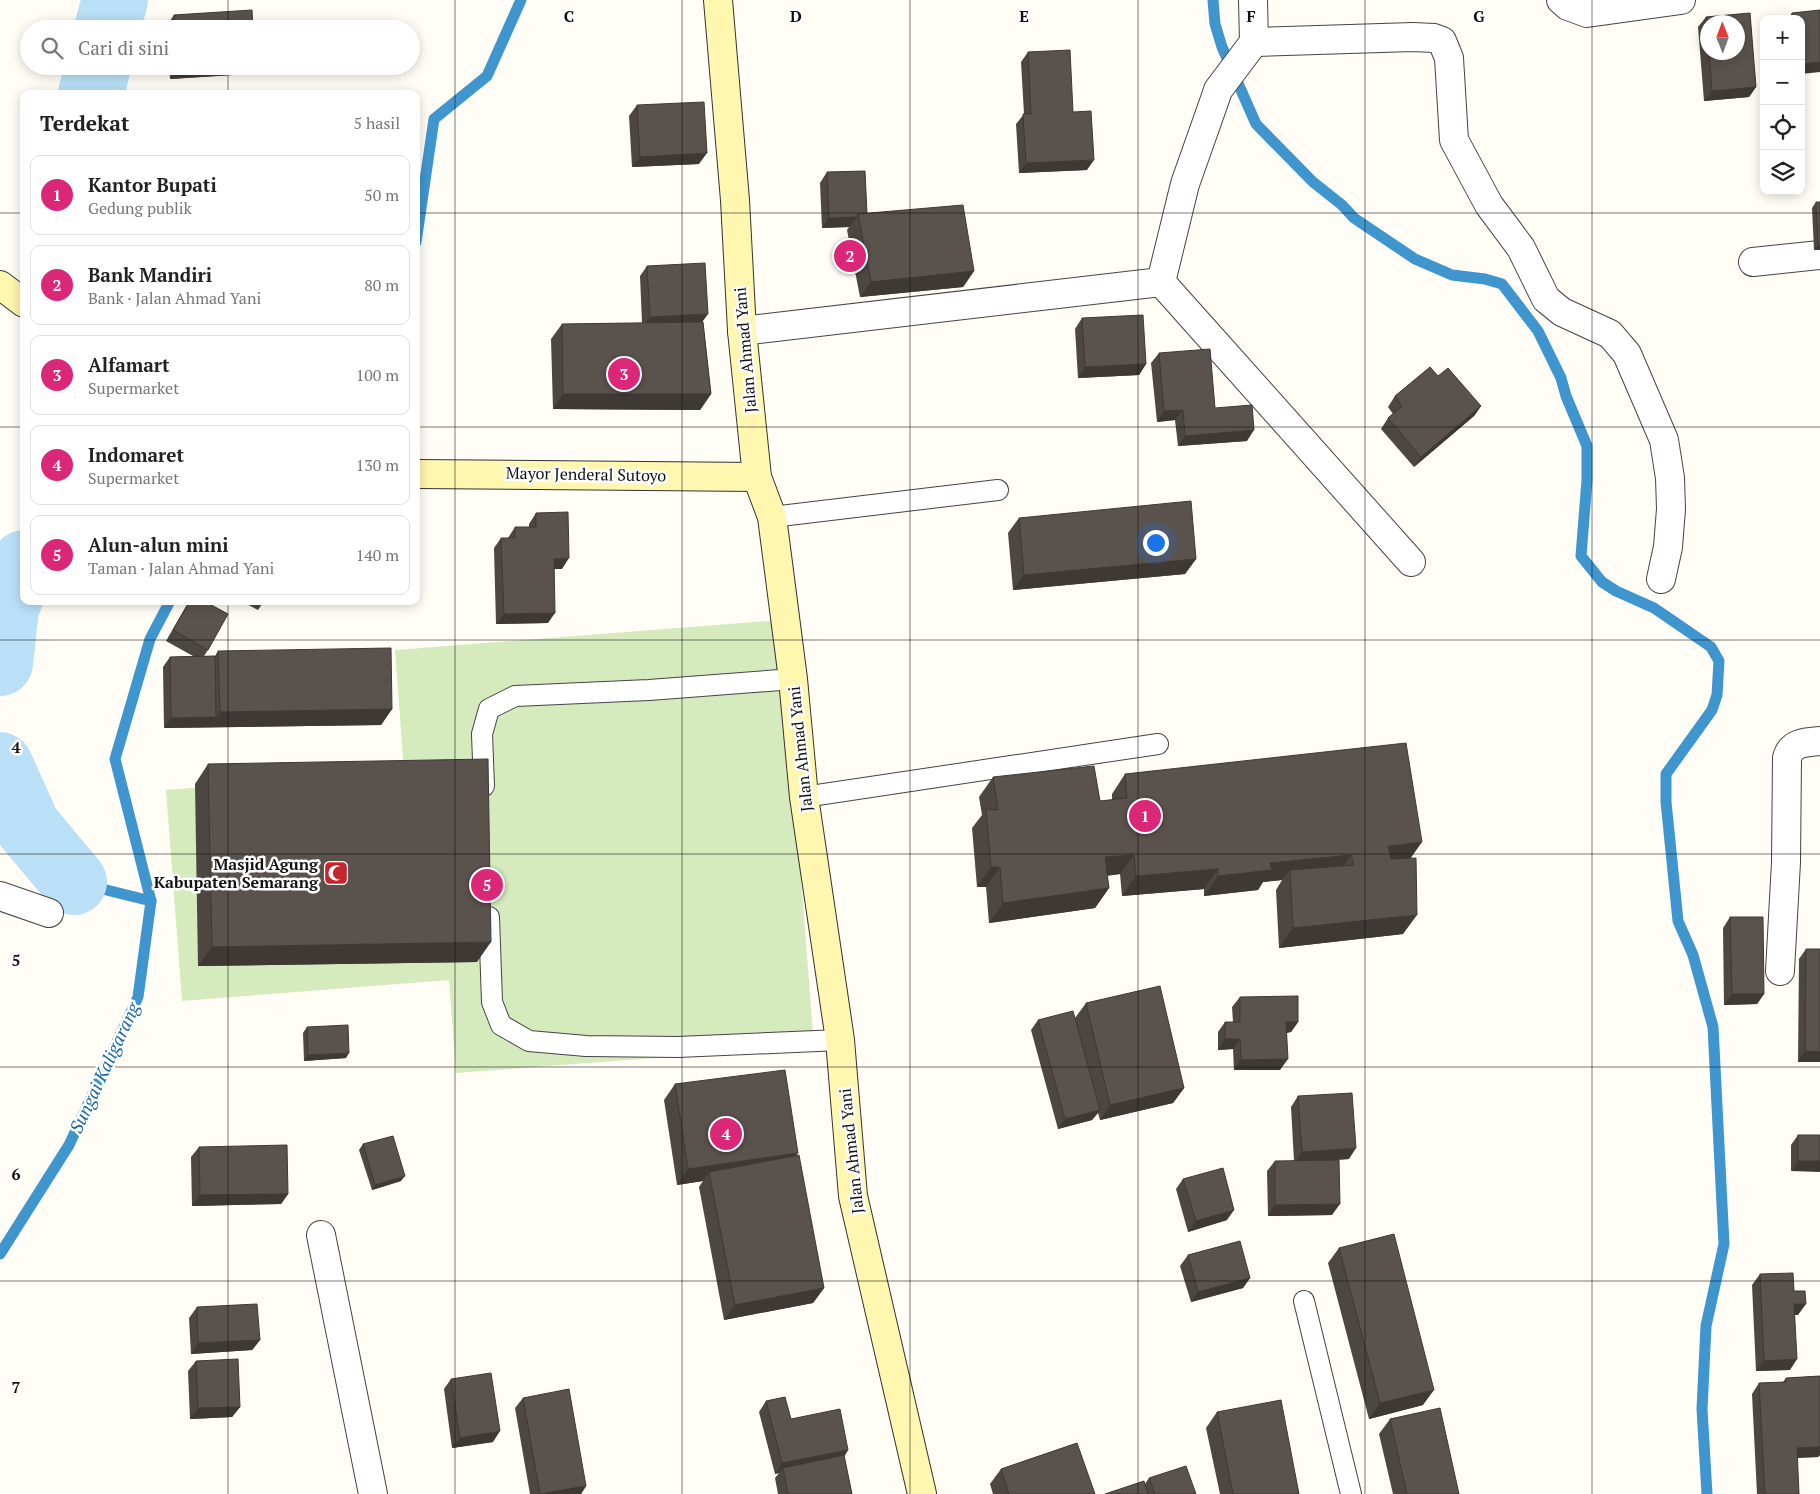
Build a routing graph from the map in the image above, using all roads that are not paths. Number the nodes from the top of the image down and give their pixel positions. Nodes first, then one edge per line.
1 (718, 0) edge
2 (1252, 0) edge
3 (1561, 0) edge
4 (1680, 0) edge
5 (1254, 42) junction
6 (1820, 255) edge
7 (1753, 262) dead end
8 (1161, 282) junction
9 (0, 284) edge
10 (20, 300) edge
11 (742, 331) junction
12 (420, 474) edge
13 (756, 477) junction
14 (998, 490) dead end
15 (772, 517) junction
16 (1412, 562) dead end
17 (1661, 579) dead end
18 (793, 679) junction
19 (1820, 741) edge
20 (1158, 744) dead end
21 (804, 797) junction
22 (484, 803) edge
23 (0, 896) edge
24 (488, 903) edge
25 (49, 913) dead end
26 (1780, 971) dead end
27 (840, 1040) junction
28 (321, 1235) dead end
29 (1304, 1301) dead end
30 (373, 1494) edge
31 (922, 1494) edge
32 (1351, 1494) edge

1 - 11 street, Jalan Ahmad Yani
2 - 5 street
3 - 4 street
5 - 8 street
5 - 17 street
6 - 7 street
8 - 11 street
8 - 16 street
9 - 10 street
11 - 13 street, Jalan Ahmad Yani
12 - 13 street, Mayor Jenderal Sutoyo
13 - 15 street, Jalan Ahmad Yani
14 - 15 lane
15 - 18 street, Jalan Ahmad Yani
18 - 21 street, Jalan Ahmad Yani
18 - 22 lane
19 - 26 street
20 - 21 lane
21 - 27 street, Jalan Ahmad Yani
23 - 25 street
24 - 27 lane
27 - 31 street, Jalan Ahmad Yani
28 - 30 street
29 - 32 lane

